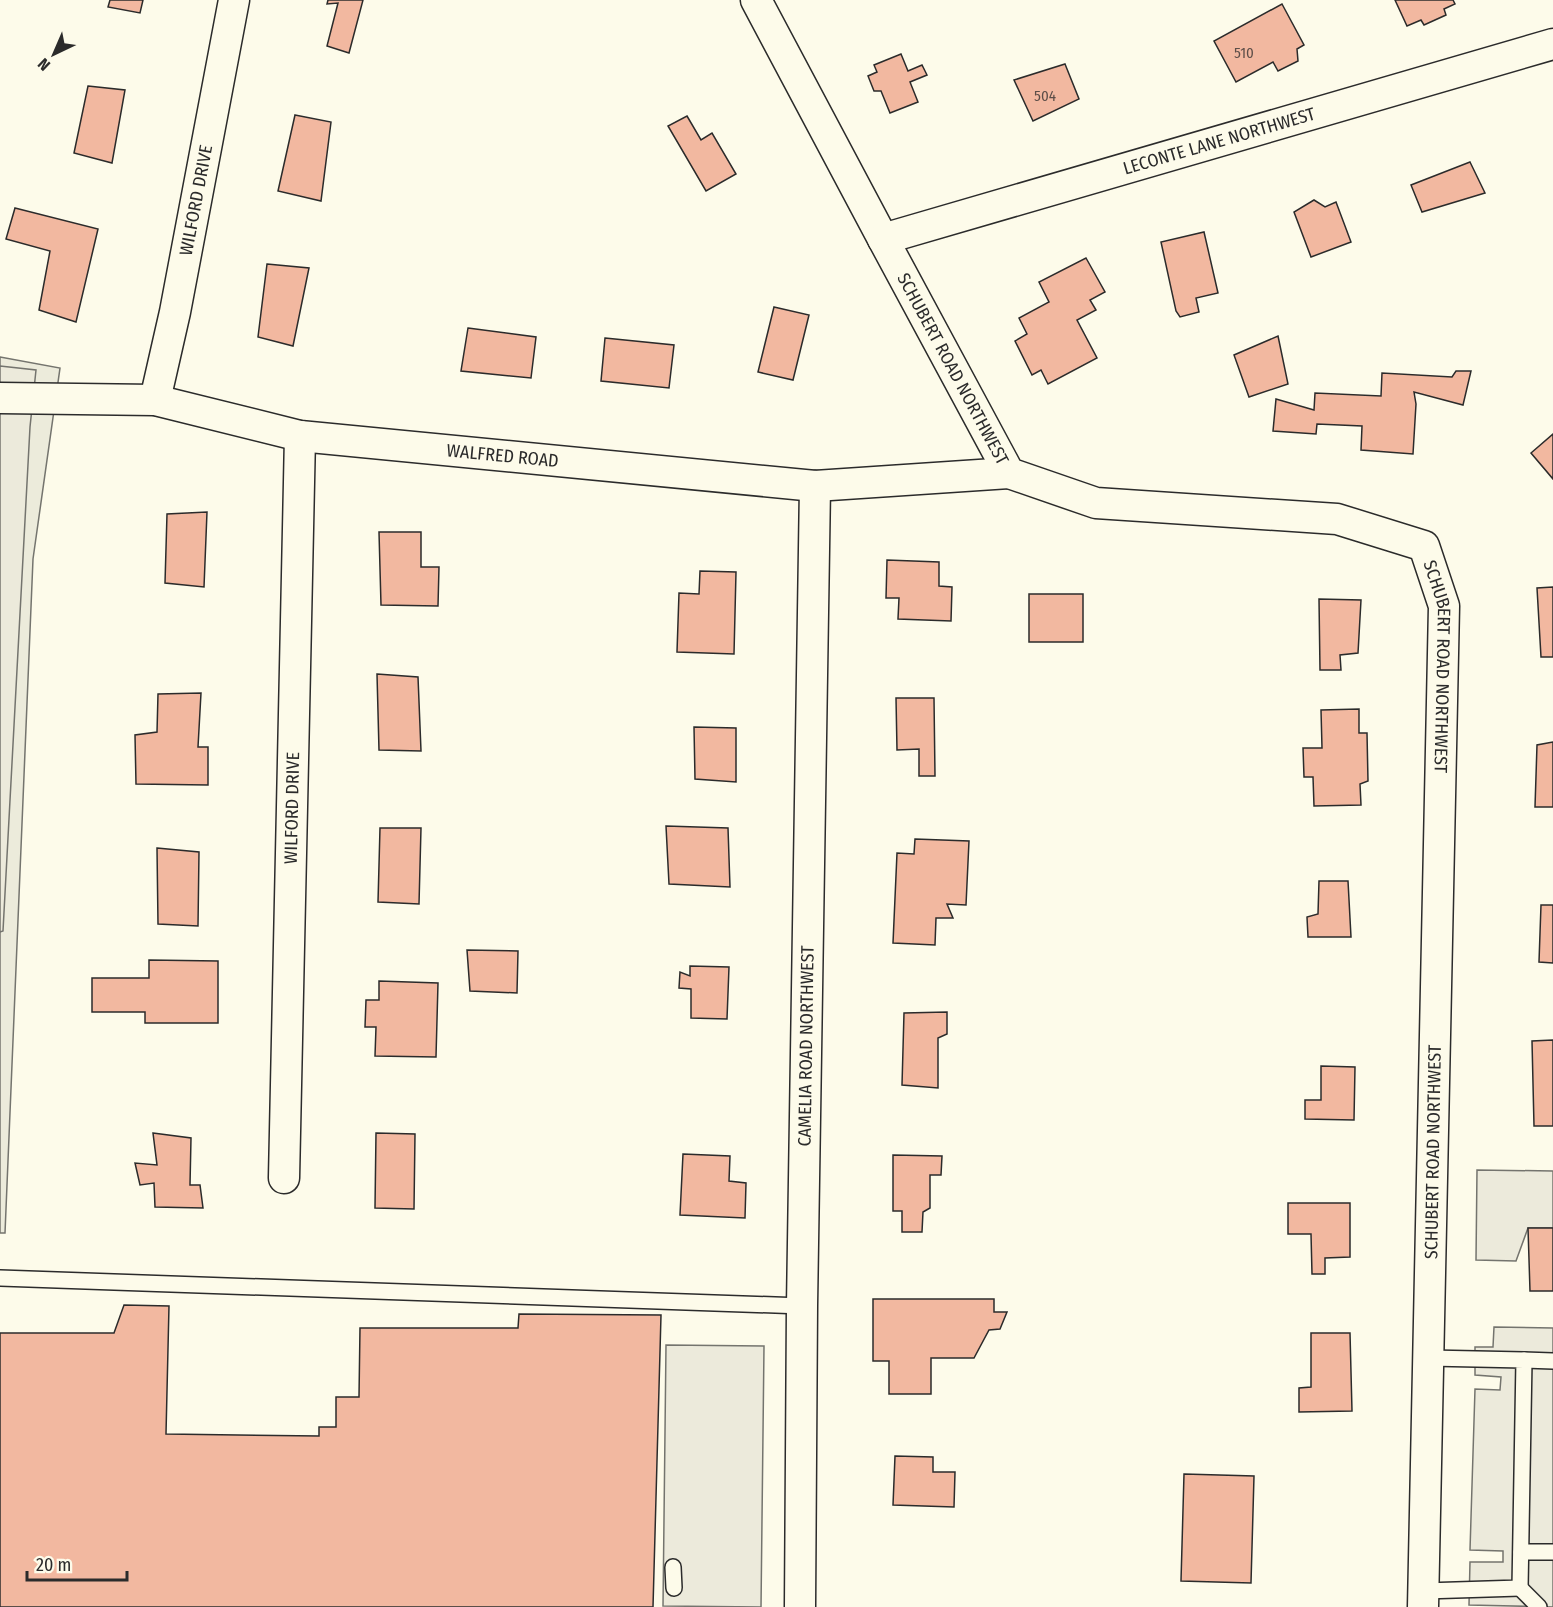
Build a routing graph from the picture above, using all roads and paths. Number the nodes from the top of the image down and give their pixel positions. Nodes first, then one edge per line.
1 (234, 0) edge
2 (756, 0) edge
3 (1553, 44) edge
4 (883, 239) junction
5 (0, 398) edge
6 (155, 400) junction
7 (300, 436) junction
8 (1009, 472) junction
9 (815, 486) junction
10 (284, 1178) dead end
11 (0, 1278) edge
12 (802, 1306) junction
13 (1429, 1358) junction
14 (1524, 1360) junction
15 (1553, 1361) edge
16 (1521, 1552) junction
17 (1553, 1552) edge
18 (673, 1568) dead end
19 (674, 1588) dead end
20 (1520, 1588) junction
21 (1424, 1599) edge
22 (800, 1607) edge
23 (1539, 1607) edge

1 - 6 street, WILFORD DRIVE
2 - 4 street, SCHUBERT ROAD NORTHWEST
3 - 4 street, LECONTE LANE NORTHWEST
4 - 8 street, SCHUBERT ROAD NORTHWEST
5 - 6 street, WALFRED ROAD
6 - 7 street, WALFRED ROAD
7 - 9 street, WALFRED ROAD
7 - 10 street, WILFORD DRIVE
8 - 9 street, WALFRED ROAD
8 - 13 street, SCHUBERT ROAD NORTHWEST
9 - 12 street, CAMELIA ROAD NORTHWEST
11 - 12 lane
12 - 22 street, CAMELIA ROAD NORTHWEST
13 - 14 lane
13 - 21 street, SCHUBERT ROAD NORTHWEST
14 - 15 lane
14 - 16 lane
16 - 17 lane
16 - 20 lane
18 - 19 lane
20 - 21 lane
20 - 23 lane

